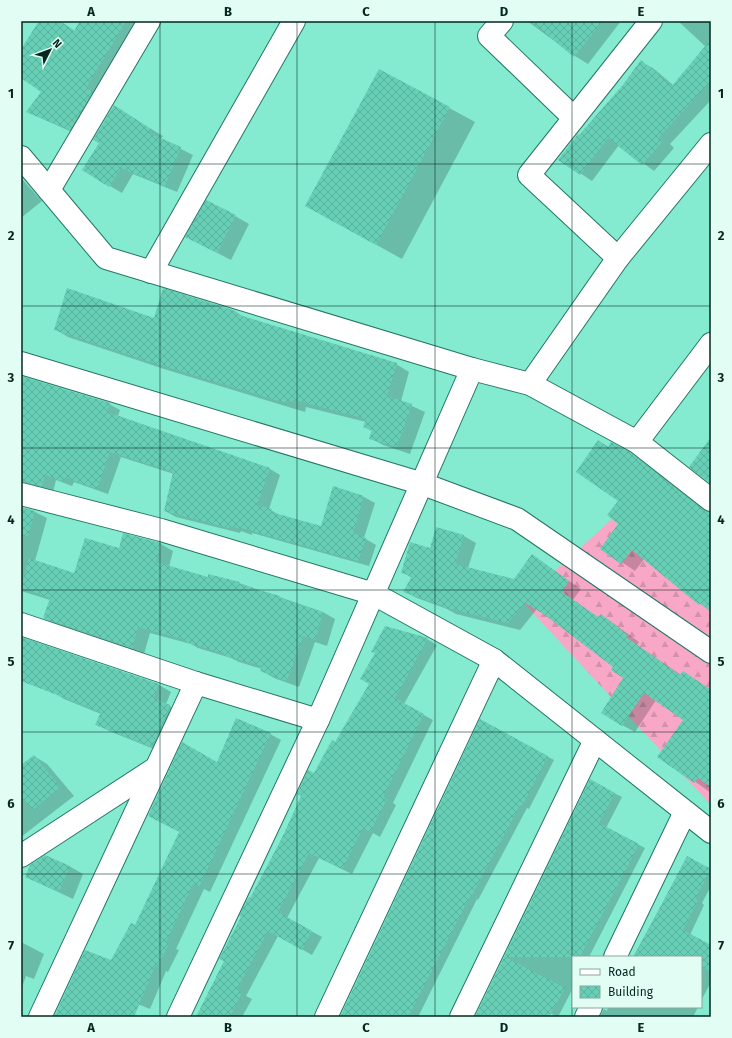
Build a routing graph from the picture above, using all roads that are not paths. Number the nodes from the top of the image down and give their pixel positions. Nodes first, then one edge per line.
1 (149, 21) edge
2 (294, 21) edge
3 (502, 21) edge
4 (651, 21) edge
5 (574, 118) junction
6 (711, 144) edge
7 (21, 157) edge
8 (49, 190) junction
9 (618, 258) junction
10 (151, 272) junction
11 (711, 344) edge
12 (21, 363) edge
13 (472, 369) junction
14 (530, 384) junction
15 (637, 442) junction
16 (423, 484) junction
17 (21, 494) edge
18 (711, 500) edge
19 (374, 594) junction
20 (21, 624) edge
21 (711, 652) edge
22 (494, 660) junction
23 (196, 682) junction
24 (318, 720) junction
25 (595, 740) junction
26 (156, 768) junction
27 (685, 812) junction
28 (711, 832) edge
29 (21, 856) edge
30 (615, 956) edge
31 (590, 1008) edge
32 (40, 1017) edge
33 (178, 1017) edge
34 (326, 1017) edge
35 (461, 1017) edge
36 (586, 1017) edge

1 - 8 street
2 - 10 street
3 - 5 street
4 - 5 street
5 - 9 street
6 - 9 street
7 - 8 street
8 - 10 street
9 - 14 street
10 - 13 street
11 - 15 street
12 - 16 street
13 - 14 street
13 - 16 street
14 - 15 street
15 - 18 street
16 - 19 street
16 - 21 street
17 - 19 street
19 - 22 street
19 - 24 street
20 - 23 street
22 - 25 street
22 - 34 street
23 - 24 street
23 - 26 street
24 - 33 street
25 - 27 street
25 - 35 street
26 - 29 street
26 - 32 street
27 - 28 street
27 - 30 street
31 - 36 street

